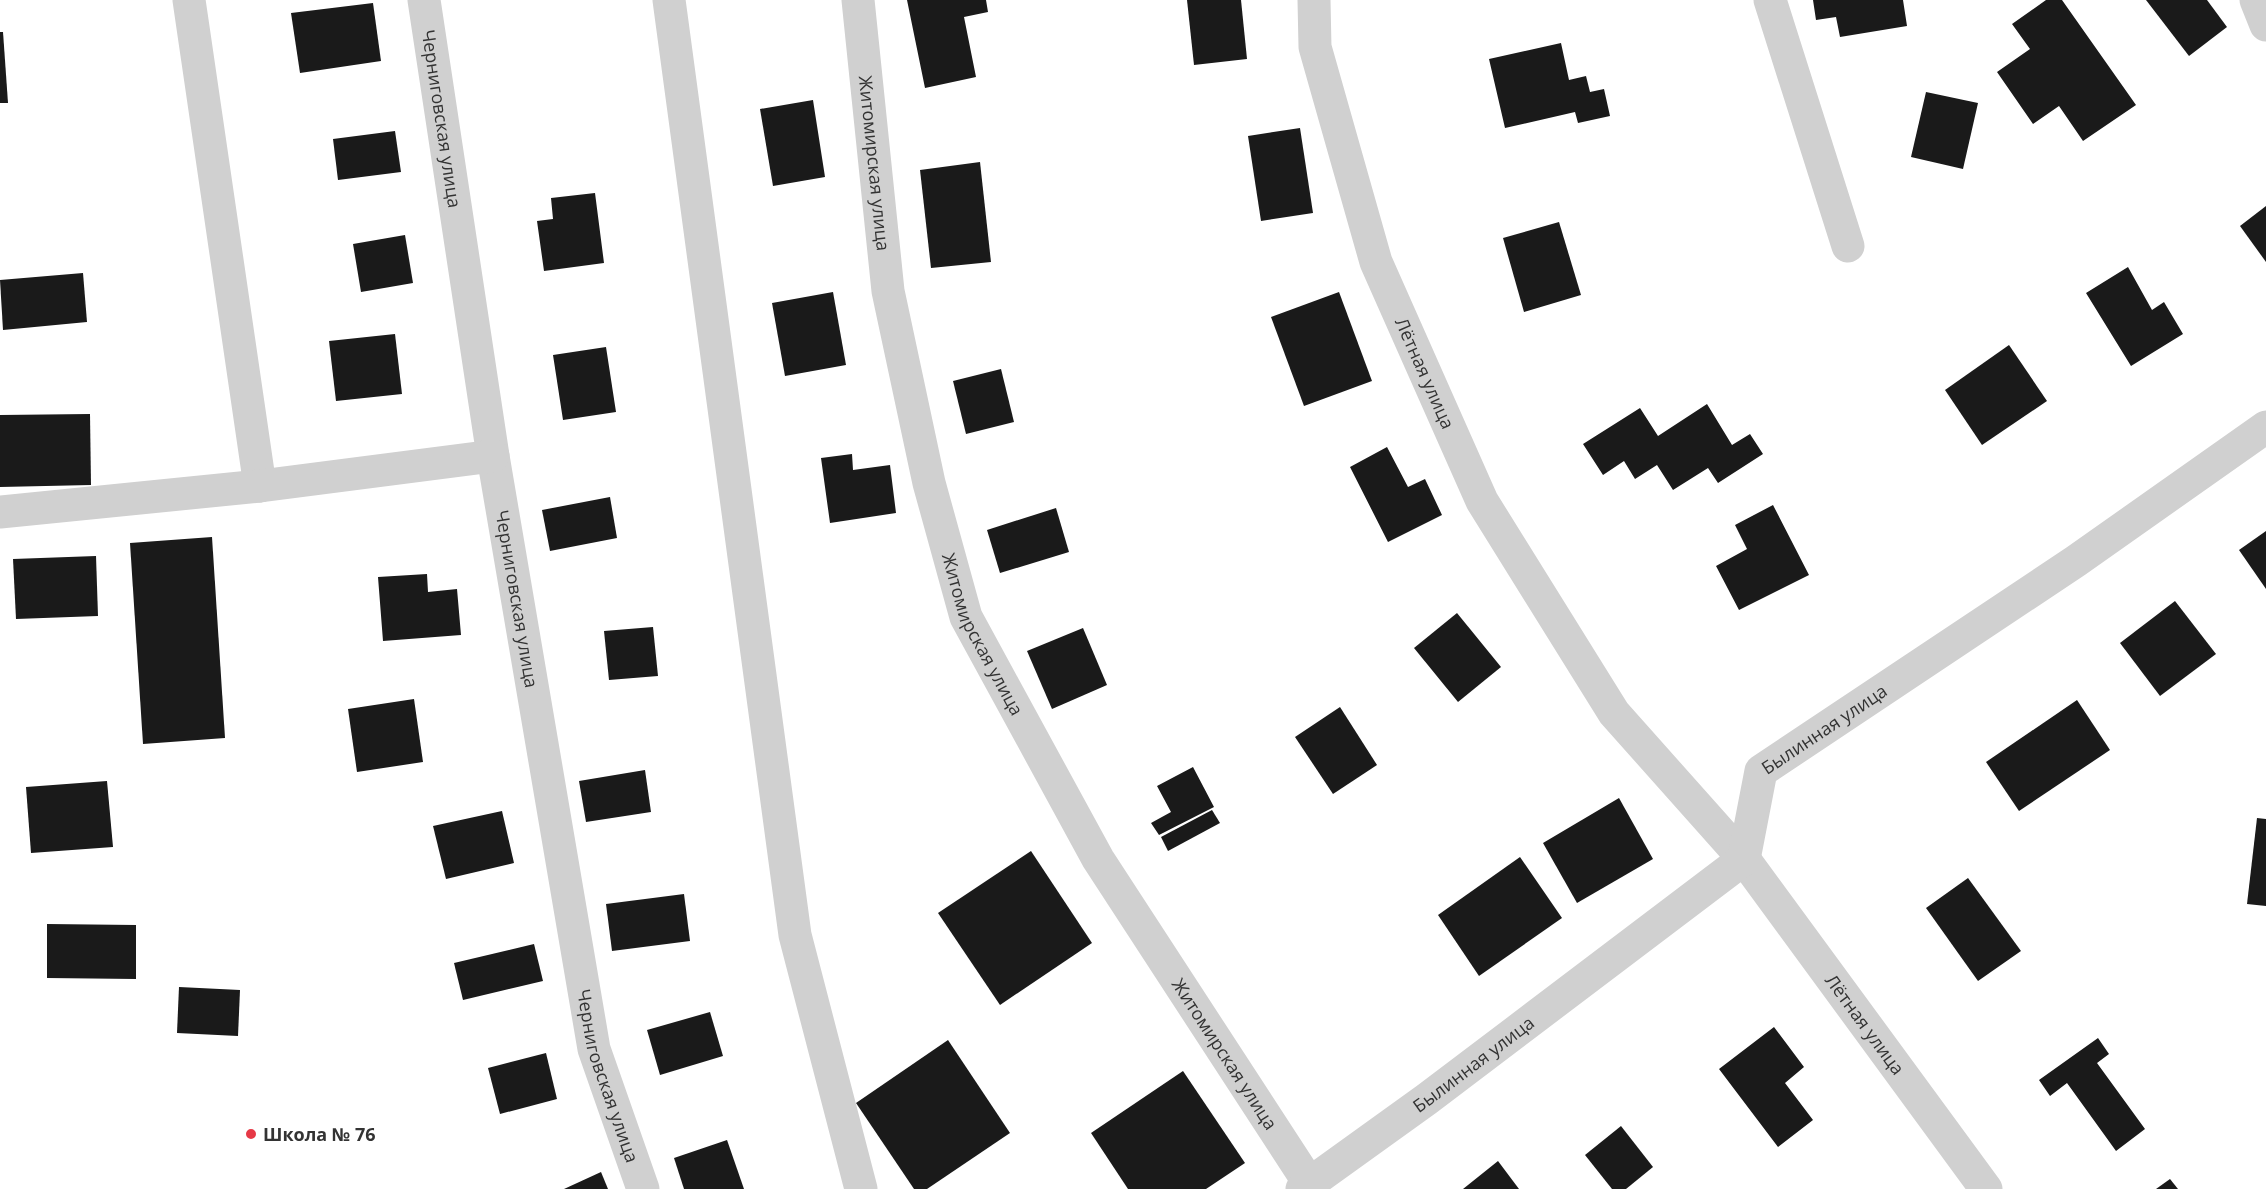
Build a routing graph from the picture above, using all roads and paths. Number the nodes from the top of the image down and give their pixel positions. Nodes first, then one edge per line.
1 (189, 0) edge
2 (424, 0) edge
3 (669, 0) edge
4 (858, 0) edge
5 (1314, 0) edge
6 (1770, 0) edge
7 (2256, 0) edge
8 (2266, 25) edge
9 (1848, 246) dead end
10 (2266, 427) edge
11 (493, 456) junction
12 (260, 486) junction
13 (0, 512) edge
14 (1744, 859) junction
15 (1308, 1187) edge
16 (643, 1189) edge
17 (861, 1189) edge
18 (1986, 1189) edge

1 - 12 street
2 - 11 street, Черниговская улица
3 - 17 street
4 - 15 street, Житомирская улица
5 - 14 street, Лётная улица
6 - 9 street
7 - 8 street
10 - 14 street, Былинная улица
11 - 12 street
11 - 16 street, Черниговская улица
12 - 13 street
14 - 15 street, Былинная улица
14 - 18 street, Лётная улица

